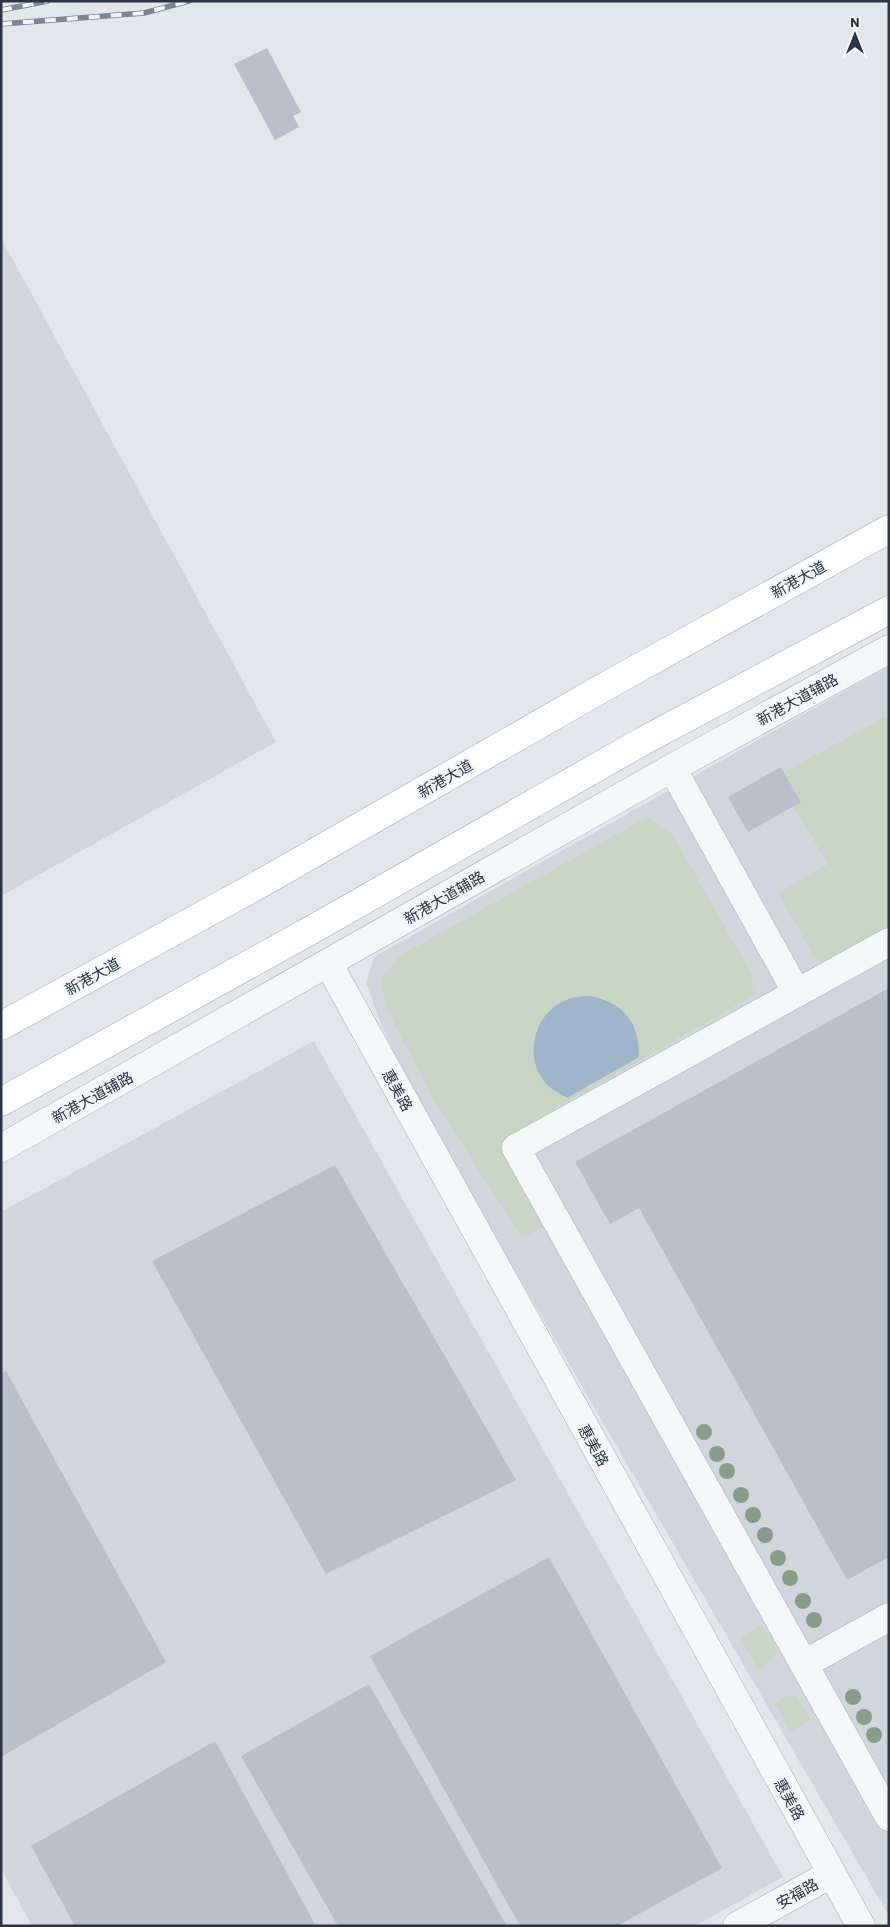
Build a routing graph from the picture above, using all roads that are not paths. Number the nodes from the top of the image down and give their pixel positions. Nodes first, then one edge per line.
1 (889, 529) edge
2 (889, 610) edge
3 (889, 649) edge
4 (672, 768) junction
5 (889, 942) edge
6 (328, 963) junction
7 (797, 993) junction
8 (1, 1026) edge
9 (1, 1102) edge
10 (1, 1148) edge
11 (889, 1617) edge
12 (804, 1664) junction
13 (889, 1817) edge
14 (831, 1874) junction
15 (737, 1926) edge
16 (861, 1926) edge

1 - 8 main road, 新港大道
2 - 9 main road
3 - 4 street, 新港大道辅路
4 - 6 street, 新港大道辅路
4 - 7 street
5 - 7 street
6 - 10 street, 新港大道辅路
6 - 14 street, 惠美路
7 - 12 street
11 - 12 street
12 - 13 street
14 - 15 street, 安福路
14 - 16 street, 惠美路

